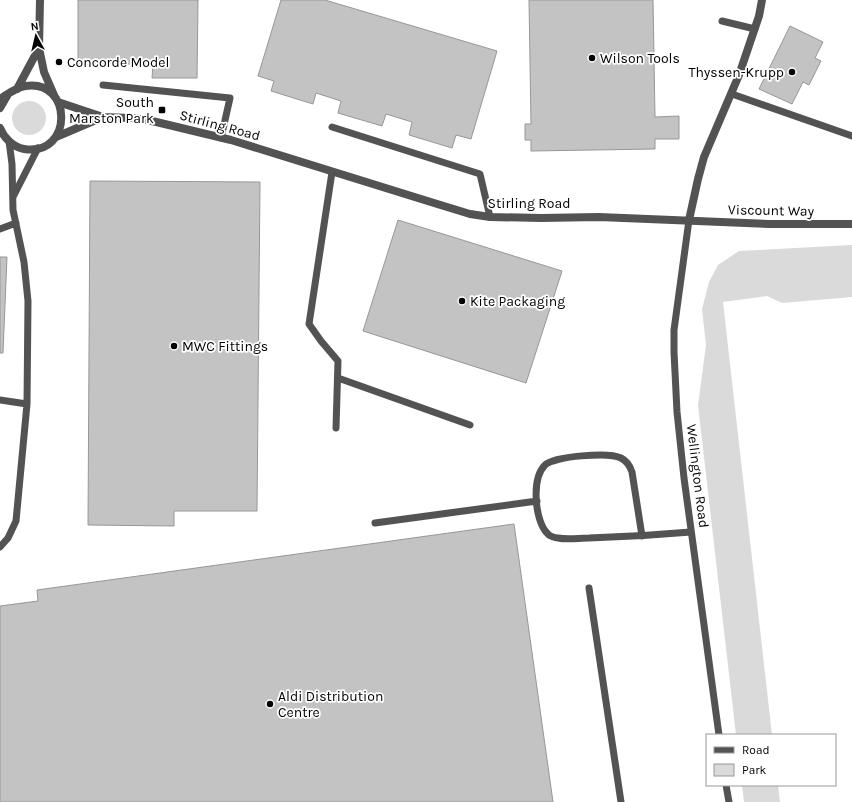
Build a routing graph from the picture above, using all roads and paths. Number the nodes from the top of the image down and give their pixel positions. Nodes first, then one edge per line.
1 (40, 0) edge
2 (762, 0) edge
3 (722, 21) dead end
4 (755, 29) junction
5 (39, 48) junction
6 (103, 85) dead end
7 (17, 88) junction
8 (8, 94) junction
9 (732, 94) junction
10 (0, 99) edge
11 (57, 100) junction
12 (0, 108) edge
13 (103, 117) junction
14 (332, 127) dead end
15 (3, 134) edge
16 (852, 136) edge
17 (56, 137) junction
18 (221, 138) junction
19 (38, 148) junction
20 (332, 172) junction
21 (13, 197) junction
22 (490, 217) junction
23 (689, 220) junction
24 (16, 223) junction
25 (852, 224) edge
26 (0, 229) edge
27 (338, 378) junction
28 (0, 400) edge
29 (27, 404) junction
30 (470, 425) dead end
31 (336, 428) dead end
32 (537, 501) junction
33 (375, 523) dead end
34 (692, 532) junction
35 (642, 536) junction
36 (0, 547) edge
37 (589, 588) dead end
38 (719, 734) edge
39 (726, 786) edge
40 (621, 802) edge
41 (729, 802) edge

1 - 5 street
2 - 4 street
3 - 4 lane
4 - 9 street
5 - 7 street
5 - 11 street
6 - 18 lane
7 - 8 street
7 - 11 street, Stirling Road
8 - 10 street
8 - 12 street
9 - 16 lane
9 - 23 street
11 - 13 street, Stirling Road
11 - 17 street
13 - 17 street, Stirling Road
13 - 18 street, Stirling Road
14 - 22 lane
15 - 19 street
15 - 21 lane
17 - 19 street, Stirling Road
18 - 20 street, Stirling Road
19 - 21 lane
20 - 22 street, Stirling Road
20 - 27 lane
21 - 24 lane
22 - 23 street, Stirling Road
23 - 25 street, Viscount Way
23 - 34 lane, Wellington Road
24 - 26 lane
24 - 29 lane
27 - 30 lane
27 - 31 lane
28 - 29 lane
29 - 36 lane
32 - 33 lane
32 - 35 lane
32 - 35 lane
34 - 35 lane
34 - 38 lane, Wellington Road
37 - 40 lane
39 - 41 lane

